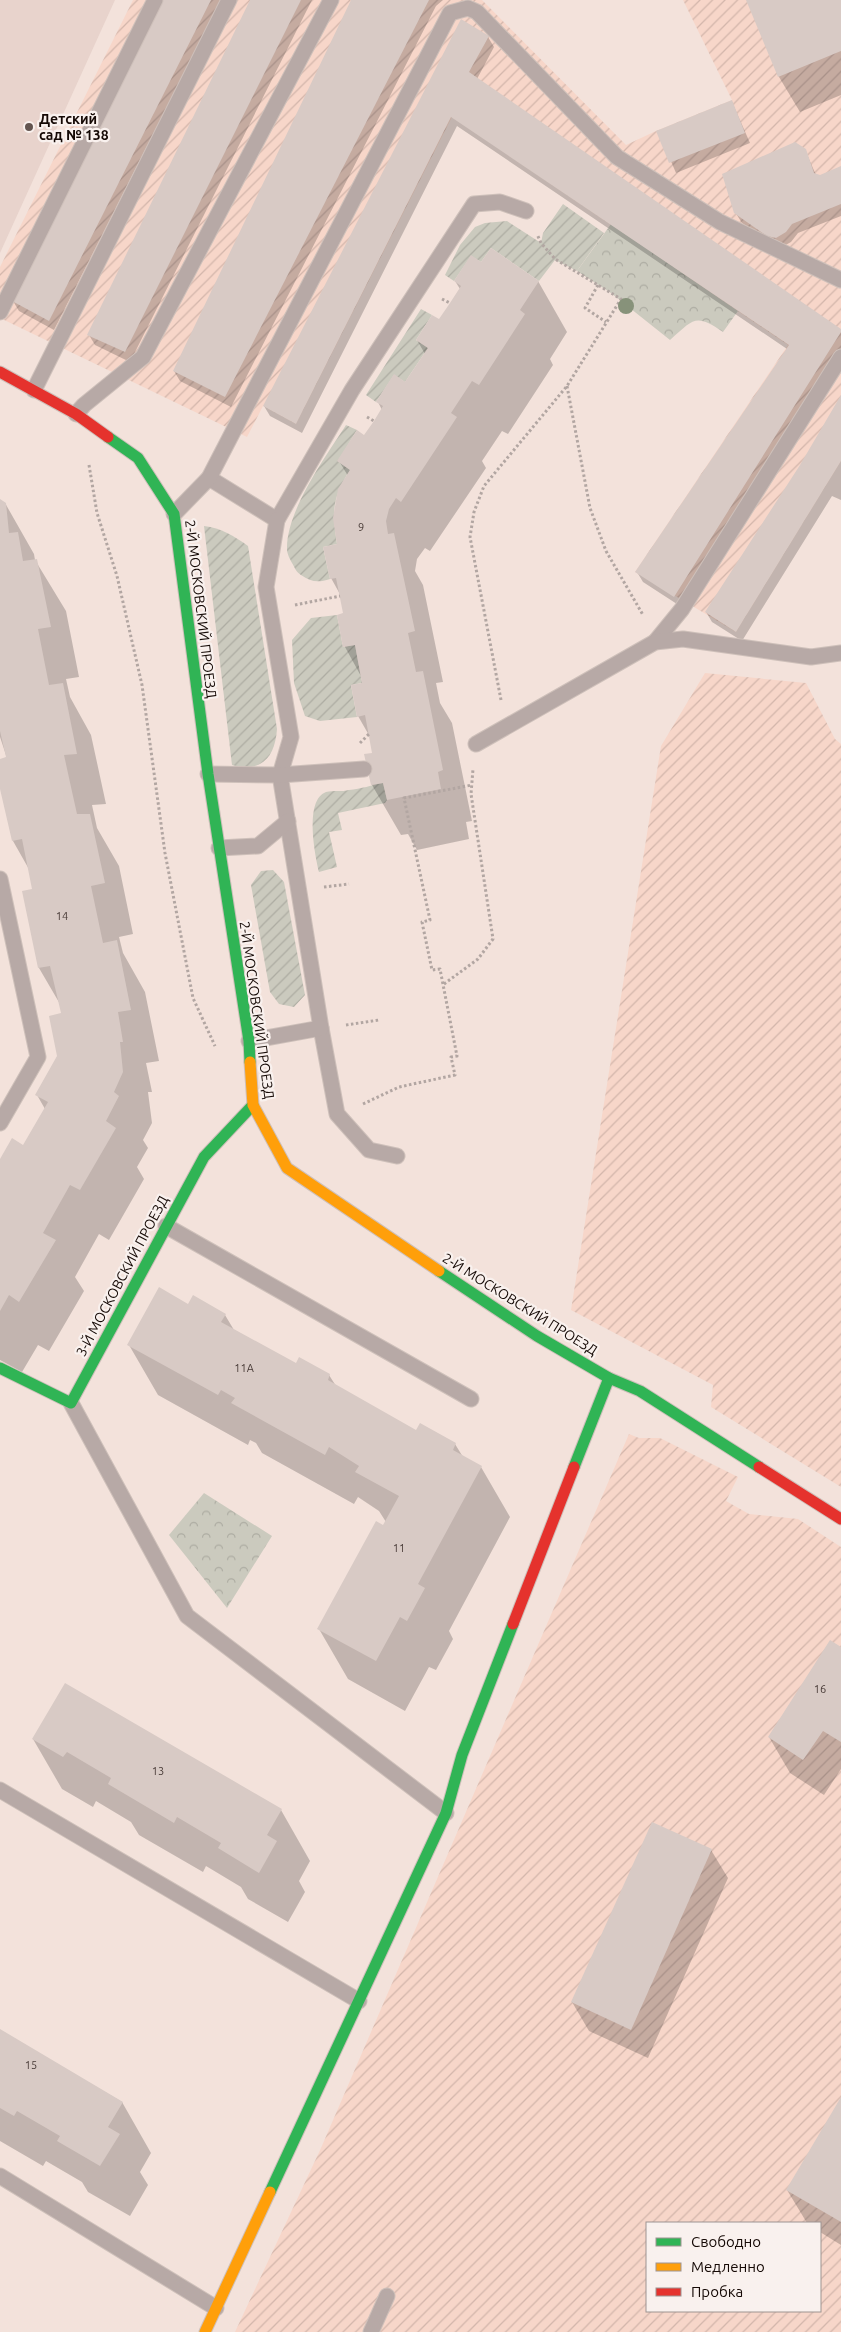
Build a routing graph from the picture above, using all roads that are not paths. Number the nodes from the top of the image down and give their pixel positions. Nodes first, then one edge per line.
1 (155, 0) edge
2 (229, 0) edge
3 (331, 0) edge
4 (526, 211) road end
5 (841, 280) edge
6 (0, 312) edge
7 (841, 357) edge
8 (0, 372) edge
9 (34, 390) junction
10 (76, 414) junction
11 (209, 478) junction
12 (174, 514) junction
13 (277, 520) junction
14 (655, 642) junction
15 (841, 653) edge
16 (476, 744) road end
17 (364, 769) dead end
18 (208, 774) junction
19 (280, 775) junction
20 (288, 821) junction
21 (219, 848) junction
22 (0, 879) edge
23 (321, 1028) junction
24 (249, 1041) junction
25 (253, 1105) junction
26 (0, 1123) edge
27 (397, 1156) dead end
28 (166, 1226) junction
29 (0, 1368) edge
30 (609, 1378) junction
31 (471, 1399) dead end
32 (71, 1404) junction
33 (841, 1519) edge
34 (0, 1790) edge
35 (446, 1813) junction
36 (359, 2001) junction
37 (0, 2176) edge
38 (386, 2296) dead end
39 (216, 2308) junction
40 (205, 2332) edge
41 (371, 2332) edge

1 - 6 lane
2 - 9 lane
3 - 10 lane
4 - 13 lane
5 - 11 lane
7 - 14 lane
8 - 9 street, 2-Й МОСКОВСКИЙ ПРОЕЗД
9 - 10 street, 2-Й МОСКОВСКИЙ ПРОЕЗД
10 - 12 street, 2-Й МОСКОВСКИЙ ПРОЕЗД
11 - 12 lane
11 - 13 lane
12 - 18 street, 2-Й МОСКОВСКИЙ ПРОЕЗД
13 - 19 lane
14 - 15 lane
14 - 16 lane
17 - 19 lane
18 - 19 lane
18 - 21 street, 2-Й МОСКОВСКИЙ ПРОЕЗД
19 - 20 lane
20 - 21 lane
20 - 23 lane
21 - 24 street, 2-Й МОСКОВСКИЙ ПРОЕЗД
22 - 26 lane
23 - 24 lane
23 - 27 lane
24 - 25 street, 2-Й МОСКОВСКИЙ ПРОЕЗД
25 - 28 street, 3-Й МОСКОВСКИЙ ПРОЕЗД
25 - 30 street, 2-Й МОСКОВСКИЙ ПРОЕЗД
28 - 31 lane
28 - 32 street, 3-Й МОСКОВСКИЙ ПРОЕЗД
29 - 32 street
30 - 33 street, 2-Й МОСКОВСКИЙ ПРОЕЗД
30 - 35 street
32 - 35 lane
34 - 36 lane
35 - 36 street
36 - 39 street
37 - 39 lane
38 - 41 lane
39 - 40 street

